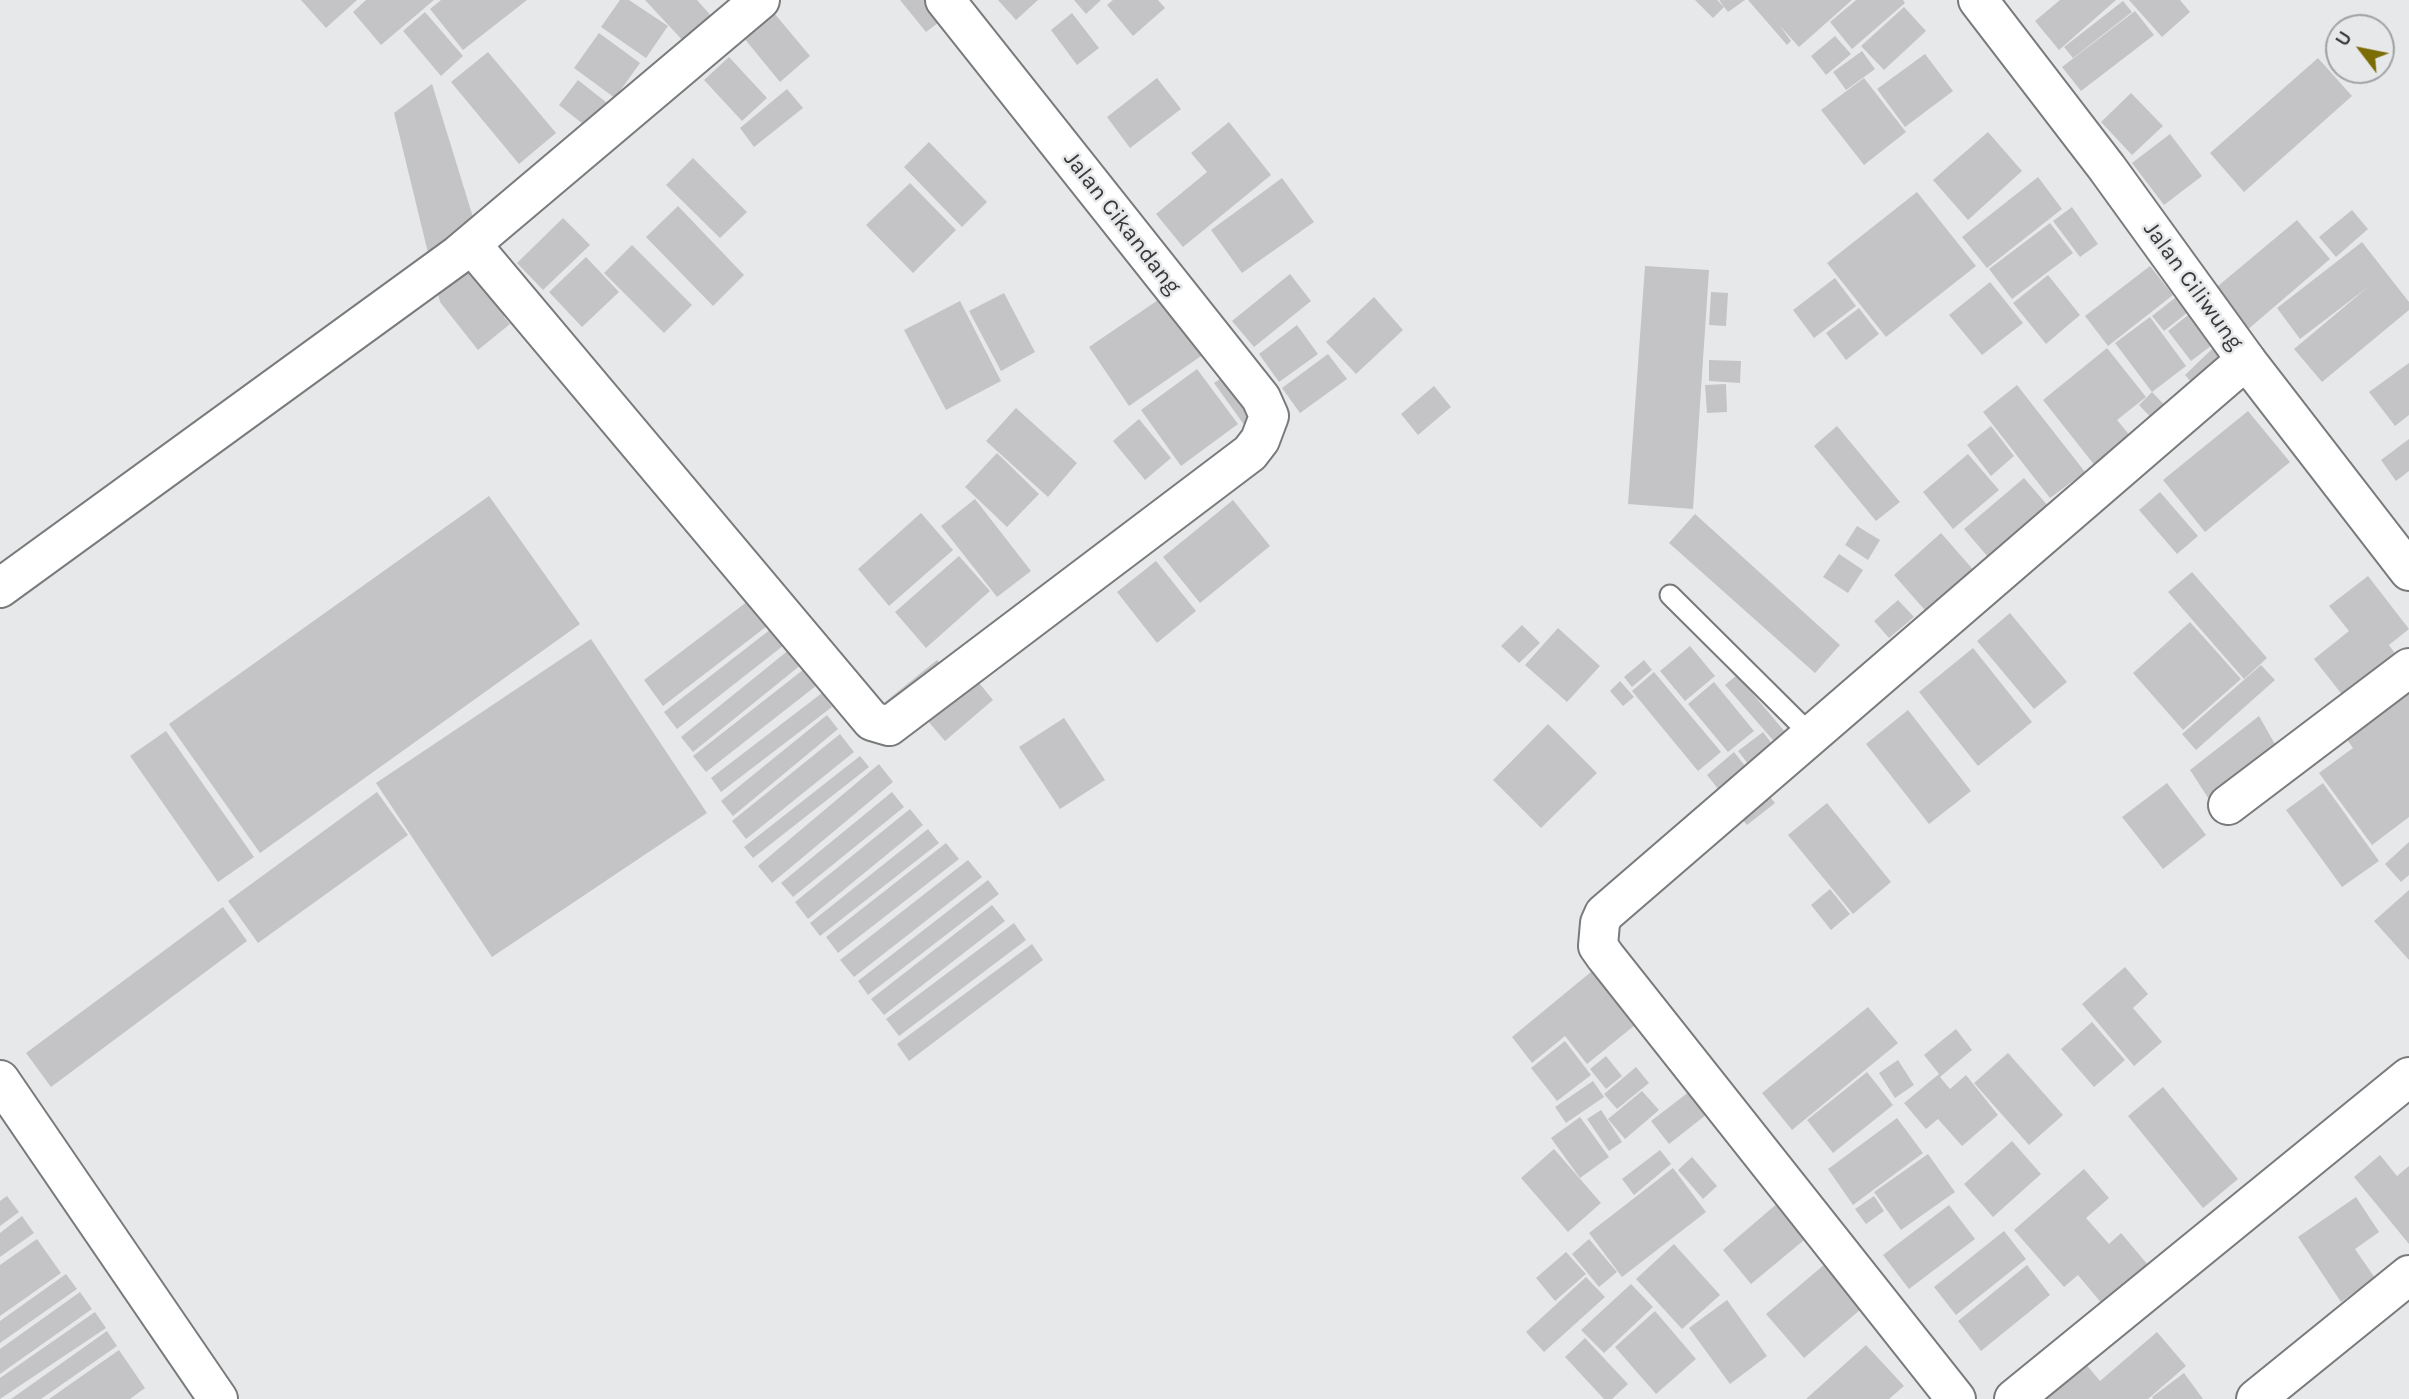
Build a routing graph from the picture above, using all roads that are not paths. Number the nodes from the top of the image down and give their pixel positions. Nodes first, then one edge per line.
1 (760, 0) edge
2 (945, 0) edge
3 (1978, 0) edge
4 (471, 244) junction
5 (2246, 360) junction
6 (2409, 571) edge
7 (0, 588) edge
8 (1670, 595) dead end
9 (2409, 668) edge
10 (1812, 736) junction
11 (2228, 805) dead end
12 (2409, 1077) edge
13 (0, 1080) edge
14 (2409, 1275) edge
15 (218, 1399) edge
16 (1956, 1399) edge
17 (2014, 1399) edge
18 (2256, 1399) edge

1 - 4 street
2 - 4 street, Jalan Cikandang
3 - 5 street, Jalan Ciliwung
4 - 7 street
5 - 6 street, Jalan Ciliwung
5 - 10 street
8 - 10 lane
9 - 11 street
10 - 16 street
12 - 17 street
13 - 15 street
14 - 18 street

